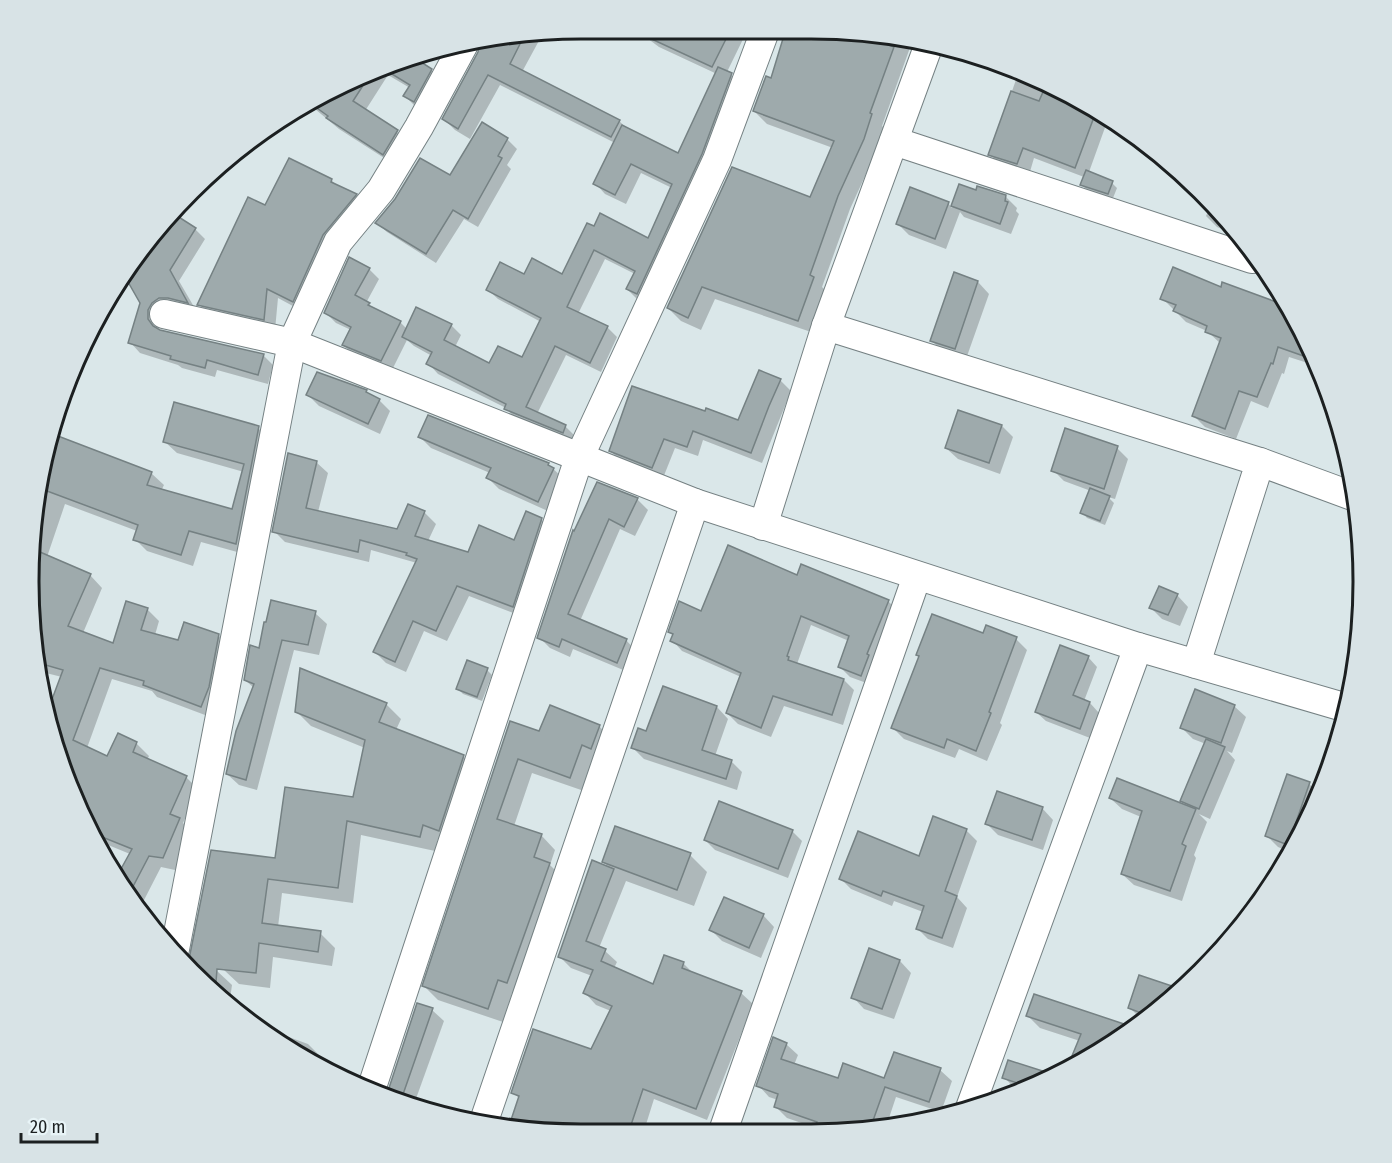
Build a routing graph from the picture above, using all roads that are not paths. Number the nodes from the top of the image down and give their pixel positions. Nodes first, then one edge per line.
1 (762, 39) edge
2 (926, 51) edge
3 (459, 53) edge
4 (894, 141) junction
5 (1245, 257) edge
6 (164, 314) dead end
7 (826, 326) junction
8 (292, 343) junction
9 (579, 458) junction
10 (1260, 462) junction
11 (1346, 494) edge
12 (695, 503) junction
13 (763, 526) junction
14 (918, 576) junction
15 (1138, 647) junction
16 (1196, 664) junction
17 (1337, 713) edge
18 (176, 942) edge
19 (373, 1083) edge
20 (973, 1099) edge
21 (486, 1115) edge
22 (726, 1124) edge

1 - 9 street
2 - 4 street
3 - 8 street
4 - 5 street
4 - 7 street
6 - 8 street
7 - 10 street
7 - 13 street
8 - 9 street
8 - 18 street
9 - 12 street
9 - 19 street
10 - 11 street
10 - 16 street
12 - 13 street
12 - 21 street
13 - 14 street
14 - 15 street
14 - 22 street
15 - 16 street
15 - 20 street
16 - 17 street

